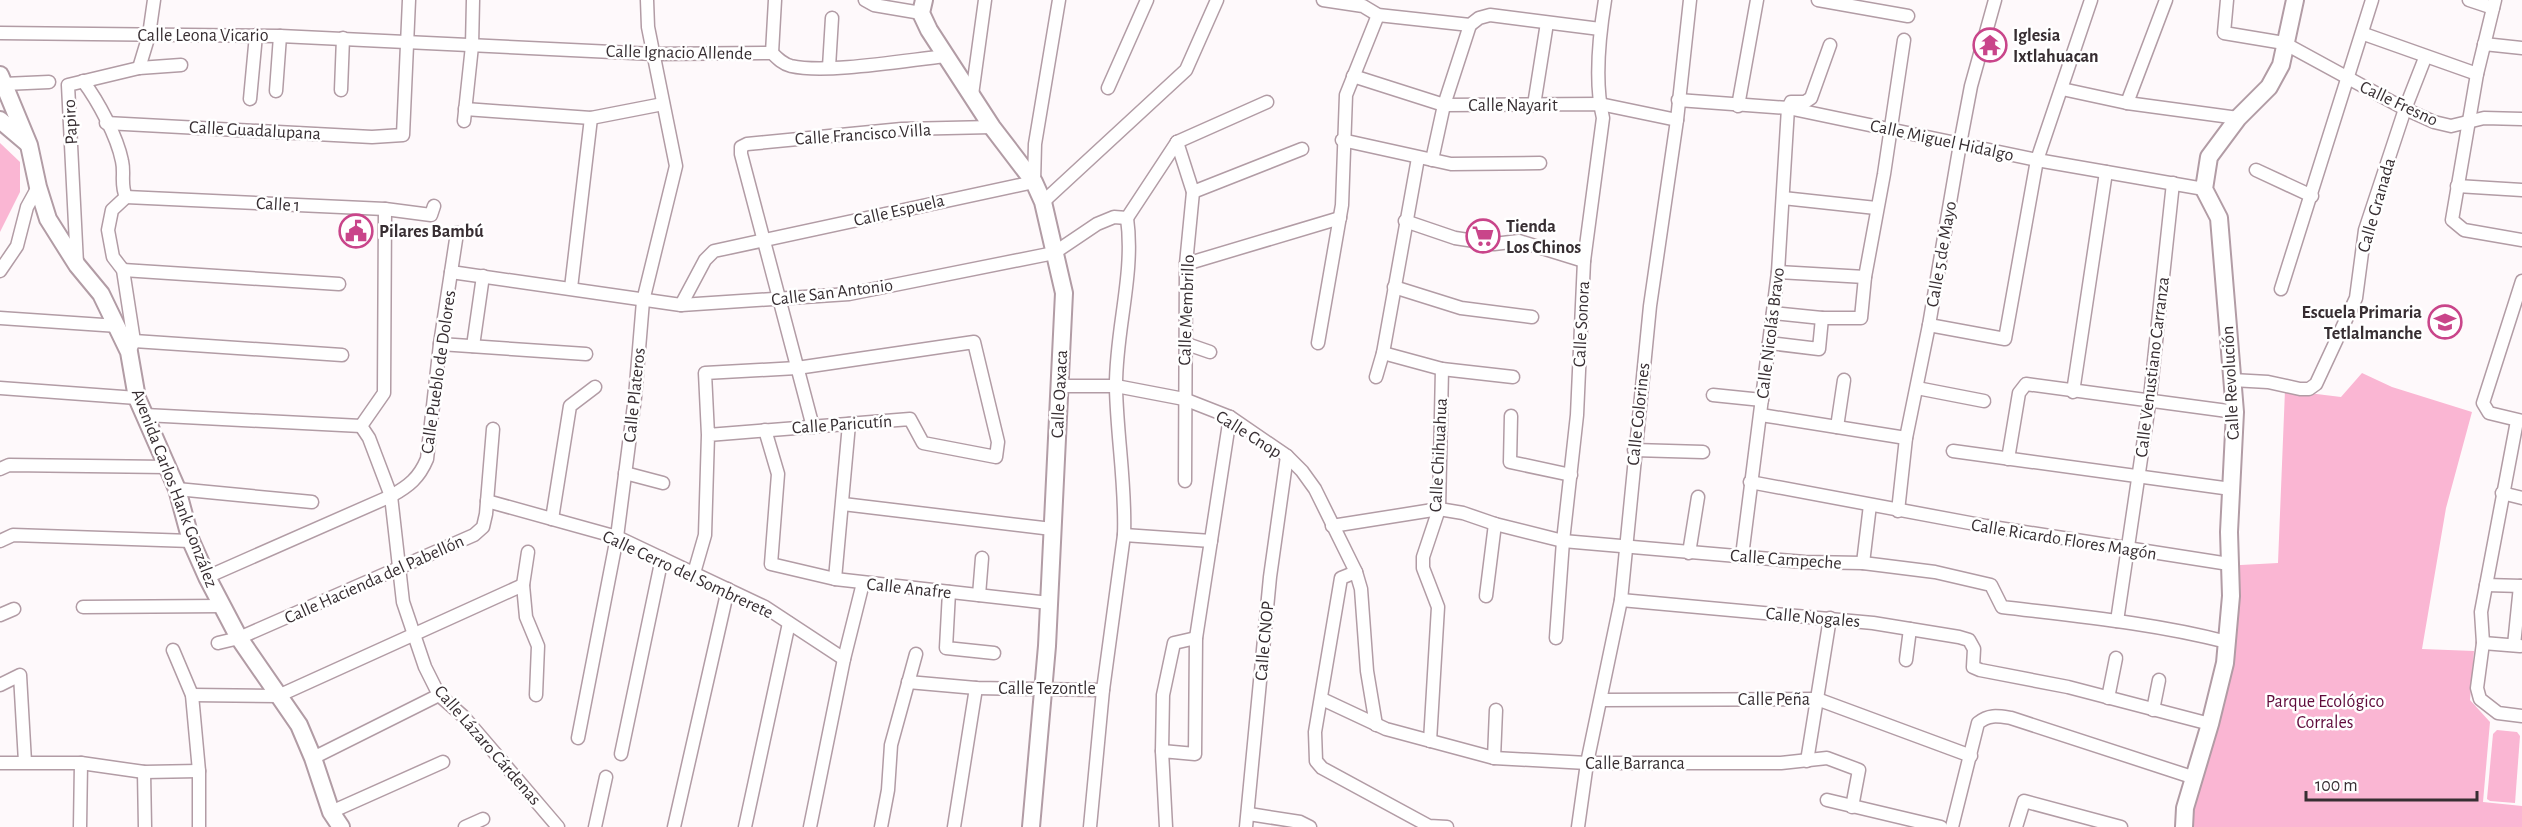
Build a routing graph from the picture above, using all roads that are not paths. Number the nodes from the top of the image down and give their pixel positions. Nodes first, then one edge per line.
1 (154, 0) edge
2 (409, 0) edge
3 (473, 0) edge
4 (647, 0) edge
5 (775, 0) edge
6 (865, 0) edge
7 (985, 0) edge
8 (1059, 0) edge
9 (1147, 0) edge
10 (1217, 0) edge
11 (1323, 0) edge
12 (1605, 0) edge
13 (1690, 0) edge
14 (1757, 0) edge
15 (1818, 0) edge
16 (1995, 0) edge
17 (2091, 0) edge
18 (2166, 0) edge
19 (2227, 0) edge
20 (2295, 0) edge
21 (2372, 0) edge
22 (2469, 0) edge
23 (2494, 4) edge
24 (922, 6) edge
25 (1378, 15) junction
26 (1908, 16) dead end
27 (832, 18) dead end
28 (1547, 23) junction
29 (1470, 25) junction
30 (1600, 29) junction
31 (0, 33) edge
32 (2364, 34) junction
33 (149, 35) junction
34 (256, 35) junction
35 (280, 36) junction
36 (343, 38) junction
37 (1904, 39) dead end
38 (406, 42) junction
39 (2284, 43) junction
40 (2484, 44) junction
41 (1830, 45) dead end
42 (472, 46) junction
43 (2522, 48) edge
44 (772, 53) junction
45 (654, 54) junction
46 (946, 56) junction
47 (2425, 58) junction
48 (181, 65) dead end
49 (829, 67) junction
50 (139, 68) junction
51 (2477, 74) junction
52 (1353, 76) junction
53 (2, 79) edge
54 (2349, 79) junction
55 (84, 81) junction
56 (49, 82) dead end
57 (1108, 88) dead end
58 (2062, 88) junction
59 (341, 90) dead end
60 (276, 91) dead end
61 (972, 95) junction
62 (249, 99) dead end
63 (1678, 100) junction
64 (1267, 102) dead end
65 (2127, 103) junction
66 (663, 104) junction
67 (1600, 104) junction
68 (1444, 105) junction
69 (1534, 105) junction
70 (1738, 106) junction
71 (1788, 108) junction
72 (2404, 109) junction
73 (591, 118) junction
74 (2238, 118) junction
75 (2522, 119) edge
76 (0, 120) edge
77 (1677, 120) junction
78 (2469, 122) junction
79 (106, 123) junction
80 (992, 127) junction
81 (1889, 130) junction
82 (1342, 140) junction
83 (1177, 142) junction
84 (1960, 144) junction
85 (29, 145) junction
86 (1302, 149) dead end
87 (1418, 158) junction
88 (1432, 160) junction
89 (2037, 160) junction
90 (1540, 163) dead end
91 (2256, 170) dead end
92 (2106, 172) junction
93 (1034, 182) junction
94 (2173, 183) junction
95 (2457, 186) junction
96 (38, 187) junction
97 (2204, 189) junction
98 (2522, 190) edge
99 (1193, 192) junction
100 (2312, 196) junction
101 (126, 197) junction
102 (1783, 198) junction
103 (1043, 202) junction
104 (1876, 208) junction
105 (385, 210) junction
106 (433, 210) dead end
107 (1127, 218) junction
108 (1340, 218) junction
109 (1405, 221) junction
110 (457, 233) dead end
111 (2522, 240) edge
112 (763, 241) junction
113 (1054, 253) junction
114 (1584, 261) junction
115 (1186, 264) junction
116 (77, 265) junction
117 (123, 270) junction
118 (0, 271) edge
119 (451, 272) junction
120 (1778, 272) junction
121 (483, 276) junction
122 (1865, 277) junction
123 (2522, 281) edge
124 (339, 284) dead end
125 (1394, 287) junction
126 (571, 288) junction
127 (2281, 289) dead end
128 (778, 299) junction
129 (643, 301) junction
130 (681, 305) junction
131 (1773, 313) junction
132 (1532, 317) dead end
133 (0, 318) edge
134 (1822, 318) junction
135 (1929, 325) junction
136 (118, 326) junction
137 (1184, 343) junction
138 (1317, 343) dead end
139 (1769, 343) junction
140 (440, 344) junction
141 (473, 346) junction
142 (131, 347) junction
143 (1210, 352) dead end
144 (1383, 353) junction
145 (585, 354) dead end
146 (342, 356) dead end
147 (797, 369) junction
148 (1442, 369) junction
149 (1376, 377) dead end
150 (1513, 377) dead end
151 (1844, 380) dead end
152 (2232, 380) junction
153 (1059, 386) junction
154 (595, 387) dead end
155 (1116, 387) junction
156 (0, 388) edge
157 (1917, 388) junction
158 (2073, 392) junction
159 (1713, 395) dead end
160 (137, 398) junction
161 (2150, 398) junction
162 (1184, 399) junction
163 (1762, 400) junction
164 (1984, 401) dead end
165 (2235, 412) junction
166 (145, 415) junction
167 (1761, 415) junction
168 (1511, 416) dead end
169 (1230, 417) junction
170 (2520, 421) edge
171 (849, 424) junction
172 (361, 426) junction
173 (813, 427) junction
174 (1837, 427) junction
175 (493, 429) dead end
176 (765, 430) junction
177 (708, 435) junction
178 (1906, 438) junction
179 (1634, 450) junction
180 (1953, 451) dead end
181 (1703, 452) dead end
182 (1287, 456) junction
183 (2008, 459) junction
184 (167, 467) junction
185 (0, 469) edge
186 (625, 473) junction
187 (1571, 475) junction
188 (2139, 477) junction
189 (1185, 481) dead end
190 (1750, 482) junction
191 (663, 483) dead end
192 (177, 489) junction
193 (2231, 489) junction
194 (2502, 493) junction
195 (391, 496) junction
196 (1698, 497) dead end
197 (2522, 498) edge
198 (487, 501) junction
199 (312, 502) dead end
200 (843, 504) junction
201 (1870, 505) junction
202 (1439, 509) junction
203 (1898, 511) junction
204 (552, 519) junction
205 (1495, 524) junction
206 (1332, 526) junction
207 (1052, 529) junction
208 (1124, 535) junction
209 (617, 537) junction
210 (0, 541) edge
211 (191, 541) junction
212 (1211, 541) junction
213 (1563, 541) junction
214 (1625, 547) junction
215 (2129, 550) junction
216 (528, 552) dead end
217 (1689, 553) junction
218 (1742, 556) junction
219 (662, 558) junction
220 (982, 558) dead end
221 (1863, 563) junction
222 (2229, 564) junction
223 (398, 568) junction
224 (1356, 572) junction
225 (694, 573) junction
226 (207, 577) junction
227 (835, 579) junction
228 (863, 583) junction
229 (523, 585) junction
230 (2486, 585) junction
231 (2521, 586) edge
232 (728, 589) junction
233 (949, 592) junction
234 (979, 595) junction
235 (1486, 596) dead end
236 (1621, 600) junction
237 (1049, 603) junction
238 (222, 606) junction
239 (84, 607) dead end
240 (14, 609) dead end
241 (0, 615) edge
242 (1830, 618) junction
243 (2117, 621) junction
244 (789, 623) junction
245 (1910, 629) junction
246 (414, 636) junction
247 (239, 638) junction
248 (1196, 638) junction
249 (1556, 638) dead end
250 (2227, 642) junction
251 (218, 643) dead end
252 (2483, 643) junction
253 (2518, 646) edge
254 (173, 650) dead end
255 (994, 653) dead end
256 (916, 654) dead end
257 (2116, 658) dead end
258 (844, 659) junction
259 (1906, 660) dead end
260 (2159, 680) dead end
261 (908, 682) junction
262 (0, 685) edge
263 (976, 688) junction
264 (1042, 690) junction
265 (1103, 690) junction
266 (192, 695) junction
267 (439, 695) junction
268 (536, 695) dead end
269 (278, 696) junction
270 (2108, 698) junction
271 (1322, 699) junction
272 (1817, 699) junction
273 (1602, 700) junction
274 (1496, 710) dead end
275 (2153, 710) junction
276 (2522, 716) edge
277 (1376, 724) junction
278 (2211, 724) junction
279 (578, 738) dead end
280 (1430, 741) junction
281 (1162, 751) junction
282 (621, 754) dead end
283 (1971, 756) junction
284 (314, 758) junction
285 (1494, 758) junction
286 (1807, 761) junction
287 (25, 762) junction
288 (443, 762) dead end
289 (0, 763) edge
290 (81, 763) junction
291 (1587, 763) junction
292 (199, 771) junction
293 (144, 772) junction
294 (606, 777) dead end
295 (2195, 778) junction
296 (1827, 800) dead end
297 (1852, 807) junction
298 (331, 812) junction
299 (1249, 814) junction
300 (483, 819) dead end
301 (1429, 826) edge
302 (80, 827) edge
303 (145, 827) edge
304 (199, 827) edge
305 (341, 827) edge
306 (465, 827) edge
307 (558, 827) edge
308 (595, 827) edge
309 (674, 827) edge
310 (745, 827) edge
311 (810, 827) edge
312 (882, 827) edge
313 (954, 827) edge
314 (1031, 827) edge
315 (1090, 827) edge
316 (1167, 827) edge
317 (1246, 827) edge
318 (1310, 827) edge
319 (1447, 827) edge
320 (1578, 827) edge
321 (1941, 827) edge
322 (1952, 827) edge
323 (2016, 827) edge
324 (2121, 827) edge
325 (2184, 827) edge

1 - 33 street
2 - 38 street
3 - 42 street
4 - 45 street, Calle Plateros
5 - 44 street
6 - 24 street
7 - 61 street
8 - 93 street
9 - 57 street
10 - 103 street
11 - 25 street
12 - 30 street, Calle Sonora
13 - 63 street, Calle Colorines
14 - 70 street
15 - 26 street
16 - 84 street, Calle 5 de Mayo
17 - 58 street
18 - 65 street
19 - 39 street, Calle Fresno
20 - 39 street
21 - 32 street
22 - 23 street
23 - 40 street
24 - 46 street, Calle Oaxaca
25 - 29 street
25 - 52 street
27 - 49 street
28 - 29 street
28 - 30 street
28 - 69 street
29 - 68 street
30 - 67 street, Calle Sonora
31 - 33 street, Calle Leona Vicario
32 - 47 street
32 - 54 street
33 - 34 street, Calle Leona Vicario
33 - 50 street
34 - 35 street, Calle Leona Vicario
34 - 62 street
35 - 36 street, Calle Leona Vicario
35 - 60 street
36 - 38 street, Calle Leona Vicario
36 - 59 street
37 - 81 street
38 - 42 street, Calle Ignacio Allende
38 - 79 street, Calle Guadalupana
39 - 54 street, Calle Fresno
39 - 74 street
40 - 43 street
40 - 51 street
41 - 71 street
42 - 45 street, Calle Ignacio Allende
42 - 73 street
44 - 45 street, Calle Ignacio Allende
44 - 49 street, Calle Ignacio Allende
45 - 66 street, Calle Plateros
46 - 49 street, Calle Ignacio Allende
46 - 61 street, Calle Oaxaca
47 - 51 street
47 - 72 street, Calle Granada
48 - 50 street, Papiro
50 - 55 street, Papiro
51 - 78 street
52 - 68 street, Calle Nayarit
52 - 82 street
53 - 56 street
53 - 85 street, Avenida Carlos Hank González
54 - 72 street, Calle Fresno
54 - 100 street
55 - 79 street
55 - 116 street, Papiro
58 - 65 street
58 - 89 street
61 - 80 street, Calle Oaxaca
63 - 70 street, Calle Miguel Hidalgo
63 - 77 street, Calle Colorines
64 - 83 street
65 - 74 street
66 - 73 street
66 - 129 street, Calle Plateros
67 - 69 street, Calle Nayarit
67 - 77 street, Calle Nayarit
67 - 114 street, Calle Sonora
68 - 69 street, Calle Nayarit
68 - 88 street
70 - 71 street, Calle Miguel Hidalgo
71 - 81 street, Calle Miguel Hidalgo
71 - 102 street, Calle Nicolás Bravo
72 - 78 street, Calle Fresno
72 - 152 street, Calle Granada
73 - 126 street
74 - 97 street
75 - 78 street, Calle Fresno
76 - 85 street
77 - 179 street, Calle Colorines
78 - 95 street
79 - 101 street
80 - 93 street, Calle Oaxaca
80 - 112 street, Calle Francisco Villa
81 - 84 street, Calle Miguel Hidalgo
81 - 104 street
82 - 87 street
82 - 108 street
83 - 99 street, Calle Membrillo
83 - 107 street
84 - 89 street, Calle Miguel Hidalgo
84 - 135 street, Calle 5 de Mayo
85 - 96 street, Avenida Carlos Hank González
86 - 99 street
87 - 88 street
87 - 109 street
88 - 90 street
89 - 92 street, Calle Miguel Hidalgo
89 - 135 street
91 - 100 street
92 - 94 street, Calle Miguel Hidalgo
92 - 158 street
93 - 103 street, Calle Oaxaca
93 - 112 street, Calle Espuela
94 - 97 street, Calle Miguel Hidalgo
94 - 161 street, Calle Venustiano Carranza
95 - 98 street
95 - 111 street
96 - 116 street, Avenida Carlos Hank González
96 - 118 street
97 - 152 street, Calle Revolución
99 - 115 street, Calle Membrillo
100 - 127 street
101 - 105 street, Calle 1
101 - 117 street
102 - 104 street
102 - 120 street, Calle Nicolás Bravo
103 - 113 street, Calle Oaxaca
104 - 122 street
105 - 106 street, Calle 1
105 - 172 street
107 - 113 street
107 - 155 street, Calle Tezontle
108 - 115 street
108 - 138 street
109 - 114 street
109 - 125 street
110 - 119 street, Calle Pueblo de Dolores
112 - 128 street
112 - 130 street, Calle Espuela
113 - 128 street, Calle San Antonio
113 - 153 street, Calle Oaxaca
114 - 187 street, Calle Sonora
115 - 137 street, Calle Membrillo
116 - 136 street, Avenida Carlos Hank González
117 - 124 street
117 - 142 street
119 - 121 street, Calle San Antonio
119 - 140 street, Calle Pueblo de Dolores
120 - 122 street
120 - 131 street, Calle Nicolás Bravo
121 - 126 street, Calle San Antonio
121 - 141 street
122 - 134 street
123 - 170 street
125 - 132 street
125 - 144 street
126 - 129 street, Calle San Antonio
128 - 130 street, Calle San Antonio
128 - 147 street
129 - 130 street, Calle San Antonio
129 - 186 street, Calle Plateros
131 - 134 street
131 - 139 street, Calle Nicolás Bravo
133 - 136 street
134 - 139 street
135 - 157 street, Calle 5 de Mayo
136 - 142 street, Avenida Carlos Hank González
137 - 143 street
137 - 162 street, Calle Membrillo
139 - 163 street, Calle Nicolás Bravo
140 - 141 street
140 - 195 street, Calle Pueblo de Dolores
141 - 145 street
142 - 146 street
142 - 160 street, Avenida Carlos Hank González
144 - 148 street
144 - 149 street
147 - 171 street, Calle Paricutín
147 - 173 street
147 - 177 street
148 - 150 street
148 - 202 street, Calle Chihuahua
151 - 174 street
152 - 165 street, Calle Revolución
153 - 155 street, Calle Cnop
153 - 207 street, Calle Oaxaca
154 - 204 street
155 - 162 street, Calle Cnop
155 - 208 street, Calle Tezontle
156 - 160 street
157 - 164 street
157 - 178 street, Calle 5 de Mayo
158 - 161 street
158 - 183 street
159 - 163 street
160 - 166 street, Avenida Carlos Hank González
161 - 165 street
161 - 188 street, Calle Venustiano Carranza
162 - 169 street, Calle Cnop
162 - 189 street, Calle Membrillo
163 - 167 street, Calle Nicolás Bravo
165 - 193 street, Calle Revolución
166 - 172 street
166 - 184 street, Avenida Carlos Hank González
167 - 174 street
167 - 190 street, Calle Nicolás Bravo
168 - 187 street
169 - 182 street, Calle Cnop
169 - 212 street
170 - 194 street
171 - 173 street, Calle Paricutín
171 - 200 street
172 - 195 street, Calle Lázaro Cárdenas
173 - 176 street, Calle Paricutín
174 - 178 street
175 - 198 street, Calle Hacienda del Pabellón
176 - 177 street, Calle Paricutín
176 - 227 street, Calle Anafre
177 - 225 street
178 - 203 street, Calle 5 de Mayo
179 - 181 street
179 - 214 street, Calle Colorines
180 - 183 street
182 - 206 street, Calle Cnop
182 - 299 street, Calle CNOP
183 - 188 street
184 - 185 street
184 - 192 street, Avenida Carlos Hank González
186 - 191 street
186 - 209 street, Calle Plateros
187 - 213 street, Calle Sonora
188 - 193 street
188 - 215 street, Calle Venustiano Carranza
190 - 201 street, Calle Ricardo Flores Magón
190 - 218 street, Calle Nicolás Bravo
192 - 199 street
192 - 211 street, Avenida Carlos Hank González
193 - 222 street, Calle Revolución
194 - 197 street
194 - 230 street
195 - 223 street, Calle Lázaro Cárdenas
195 - 226 street, Calle Pueblo de Dolores
196 - 217 street
198 - 204 street, Calle Cerro del Sombrerete
198 - 223 street, Calle Hacienda del Pabellón
200 - 207 street
200 - 227 street
201 - 203 street, Calle Ricardo Flores Magón
201 - 221 street
202 - 205 street, Calle Campeche
202 - 206 street, Calle Campeche
202 - 280 street, Calle Chihuahua
203 - 215 street, Calle Ricardo Flores Magón
204 - 209 street, Calle Cerro del Sombrerete
205 - 213 street, Calle Campeche
205 - 235 street
206 - 224 street
207 - 237 street, Calle Oaxaca
208 - 212 street
208 - 265 street, Calle Tezontle
209 - 219 street, Calle Cerro del Sombrerete
209 - 279 street, Calle Plateros
210 - 211 street
211 - 226 street, Avenida Carlos Hank González
212 - 248 street
213 - 214 street, Calle Campeche
213 - 249 street, Calle Sonora
214 - 217 street, Calle Campeche
214 - 236 street, Calle Colorines
215 - 222 street, Calle Ricardo Flores Magón
215 - 243 street, Calle Venustiano Carranza
216 - 229 street
217 - 218 street, Calle Campeche
218 - 221 street, Calle Campeche
219 - 225 street, Calle Cerro del Sombrerete
219 - 282 street
220 - 234 street
221 - 243 street, Calle Campeche
222 - 250 street, Calle Revolución
223 - 246 street, Calle Lázaro Cárdenas
223 - 247 street, Calle Hacienda del Pabellón
224 - 271 street
224 - 277 street
225 - 232 street, Calle Cerro del Sombrerete
226 - 238 street, Avenida Carlos Hank González
227 - 228 street, Calle Anafre
228 - 233 street, Calle Anafre
228 - 258 street
229 - 246 street
229 - 268 street
230 - 231 street
230 - 252 street
231 - 253 street
232 - 244 street, Calle Cerro del Sombrerete
232 - 309 street
233 - 234 street, Calle Anafre
233 - 255 street
234 - 237 street, Calle Anafre
236 - 242 street, Calle Nogales
236 - 273 street, Calle Colorines
237 - 264 street, Calle Oaxaca
238 - 239 street
238 - 247 street, Avenida Carlos Hank González
240 - 241 street
242 - 245 street, Calle Nogales
242 - 272 street
243 - 250 street, Calle Campeche
244 - 258 street, Calle Cerro del Sombrerete
244 - 310 street
245 - 259 street
245 - 270 street, Calle Nogales
246 - 267 street, Calle Lázaro Cárdenas
246 - 269 street
247 - 251 street, Calle Hacienda del Pabellón
247 - 269 street, Avenida Carlos Hank González
248 - 281 street
248 - 281 street
250 - 278 street, Calle Revolución
252 - 253 street
252 - 276 street
254 - 266 street
256 - 261 street
257 - 270 street
258 - 311 street
260 - 275 street
261 - 263 street, Calle Tezontle
261 - 312 street
262 - 287 street
263 - 264 street, Calle Tezontle
263 - 313 street
264 - 265 street, Calle Tezontle
264 - 314 street, Calle Oaxaca
265 - 315 street
266 - 269 street
266 - 292 street
267 - 284 street
267 - 307 street, Calle Lázaro Cárdenas
269 - 284 street, Avenida Carlos Hank González
270 - 275 street
271 - 277 street, Calle Barranca
271 - 301 street
272 - 273 street, Calle Peña
272 - 283 street, Calle Peña
272 - 286 street
273 - 291 street, Calle Colorines
274 - 285 street
275 - 278 street
277 - 280 street, Calle Barranca
278 - 295 street, Calle Revolución
280 - 285 street, Calle Barranca
281 - 316 street
283 - 295 street
283 - 322 street
284 - 298 street, Avenida Carlos Hank González
285 - 291 street, Calle Barranca
286 - 291 street, Calle Barranca
286 - 297 street, Calle Barranca
287 - 289 street
287 - 290 street
288 - 298 street
290 - 293 street
290 - 302 street
291 - 320 street, Calle Colorines
292 - 293 street
292 - 304 street
293 - 303 street
294 - 308 street
295 - 325 street, Calle Revolución
296 - 297 street
297 - 321 street
298 - 305 street, Avenida Carlos Hank González
299 - 317 street, Calle CNOP
299 - 318 street
300 - 306 street
301 - 319 street
323 - 324 street

